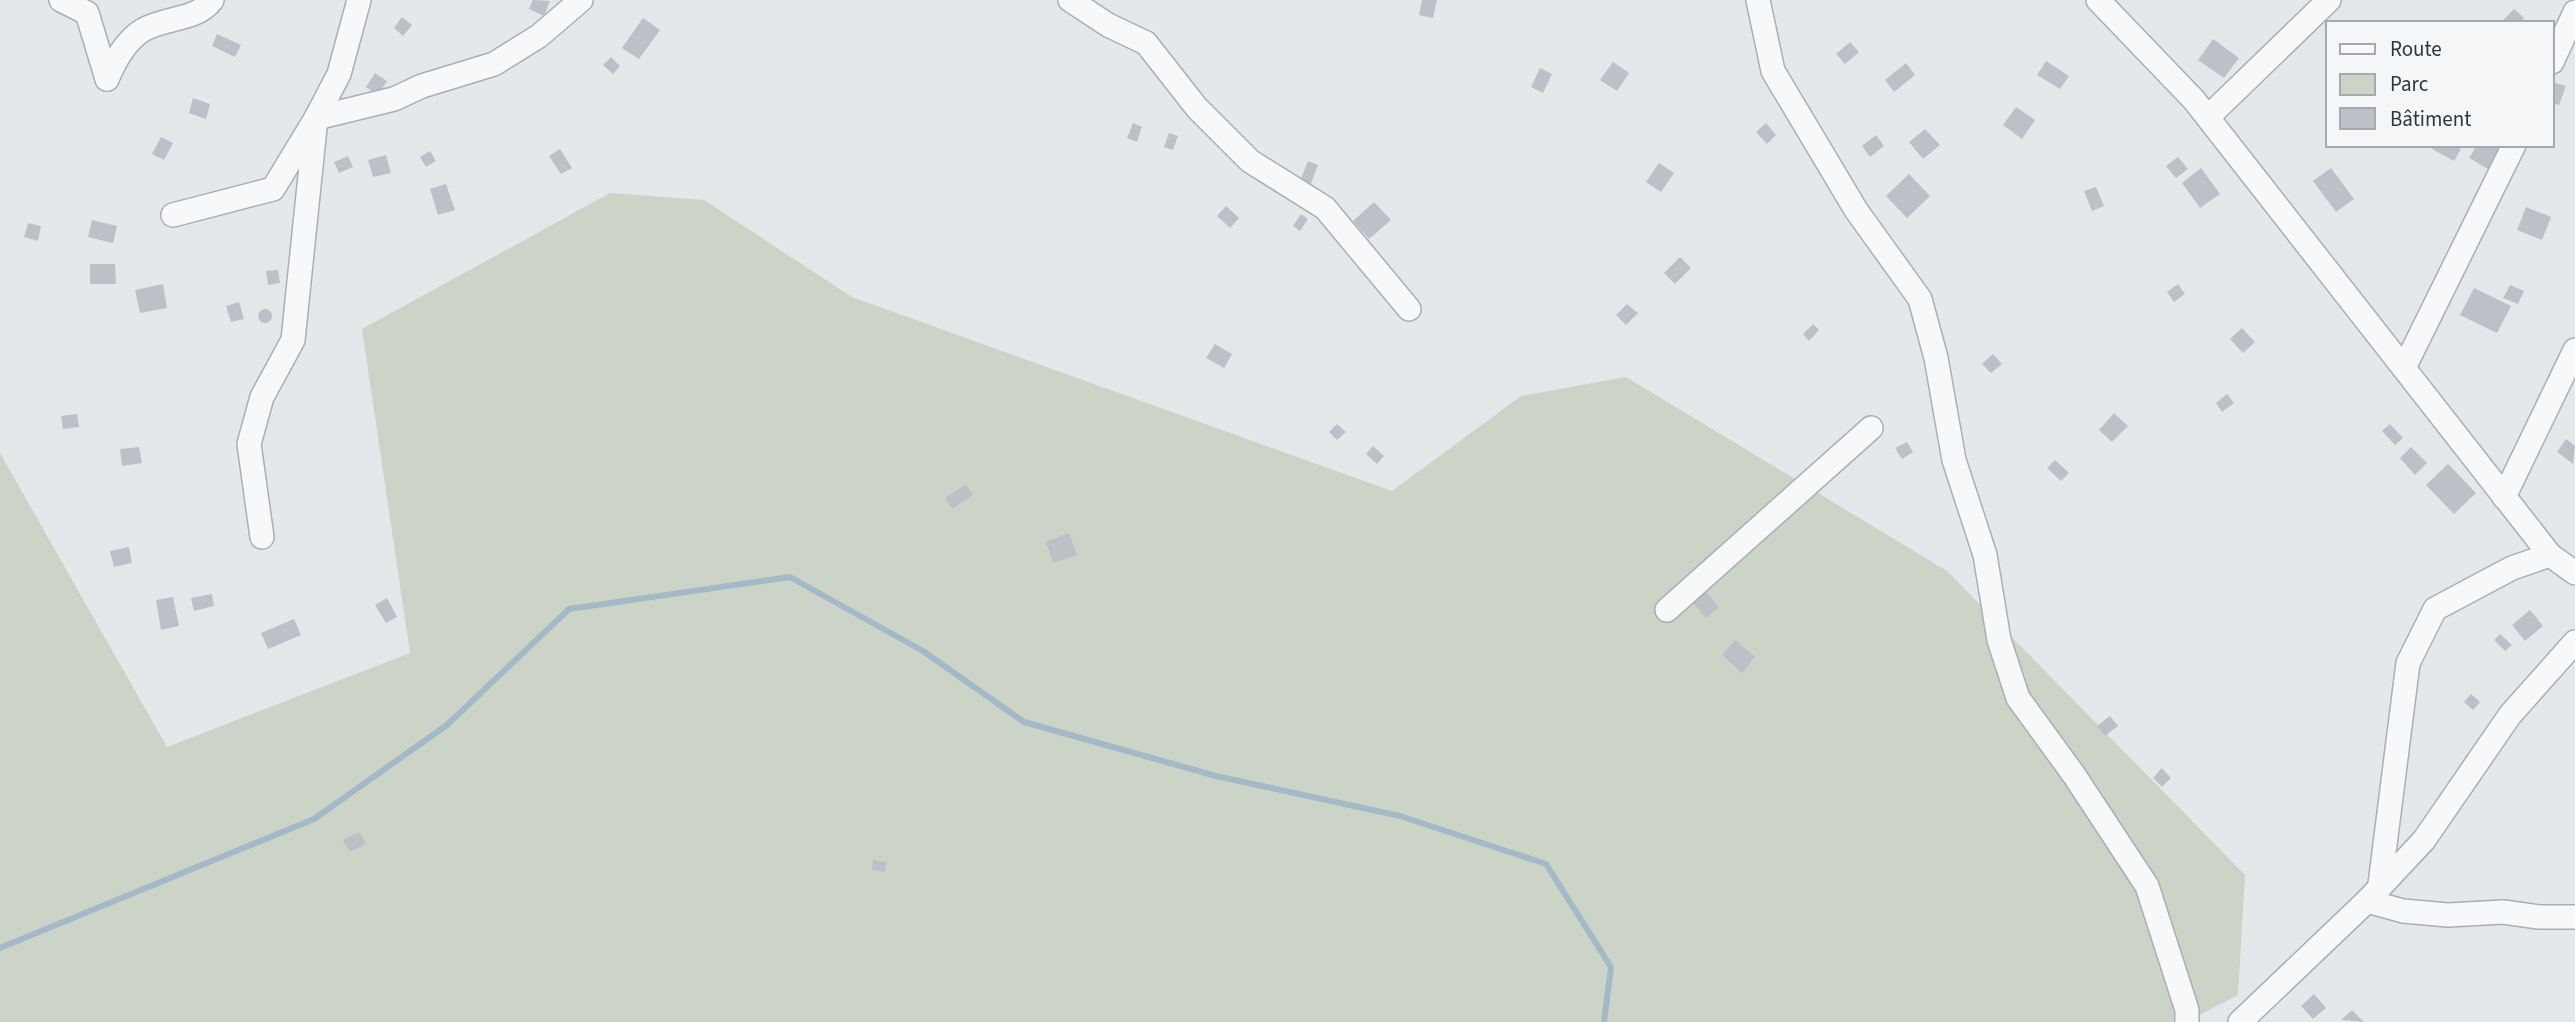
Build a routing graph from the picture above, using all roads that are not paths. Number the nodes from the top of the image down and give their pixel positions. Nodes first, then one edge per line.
1 (61, 0) edge
2 (212, 0) edge
3 (359, 0) edge
4 (581, 0) edge
5 (1070, 0) edge
6 (1758, 0) edge
7 (2098, 0) edge
8 (2329, 0) edge
9 (2575, 12) edge
10 (2554, 58) edge
11 (2208, 117) junction
12 (316, 118) junction
13 (2513, 147) edge
14 (173, 215) dead end
15 (1409, 309) dead end
16 (2575, 350) edge
17 (2404, 368) junction
18 (1871, 428) dead end
19 (2504, 497) junction
20 (262, 537) dead end
21 (2550, 555) junction
22 (2575, 573) edge
23 (1667, 610) dead end
24 (2575, 642) edge
25 (2374, 892) junction
26 (2575, 917) edge
27 (2187, 1022) edge
28 (2240, 1022) edge

1 - 2 street
3 - 12 street
4 - 12 street
5 - 15 street
6 - 27 street
7 - 11 street
8 - 11 street
9 - 10 street
11 - 17 street
12 - 14 street
12 - 20 street
13 - 17 street
16 - 19 street
17 - 19 street
18 - 23 street
19 - 21 street
21 - 22 street
21 - 25 street
24 - 25 street
25 - 26 street
25 - 28 street

